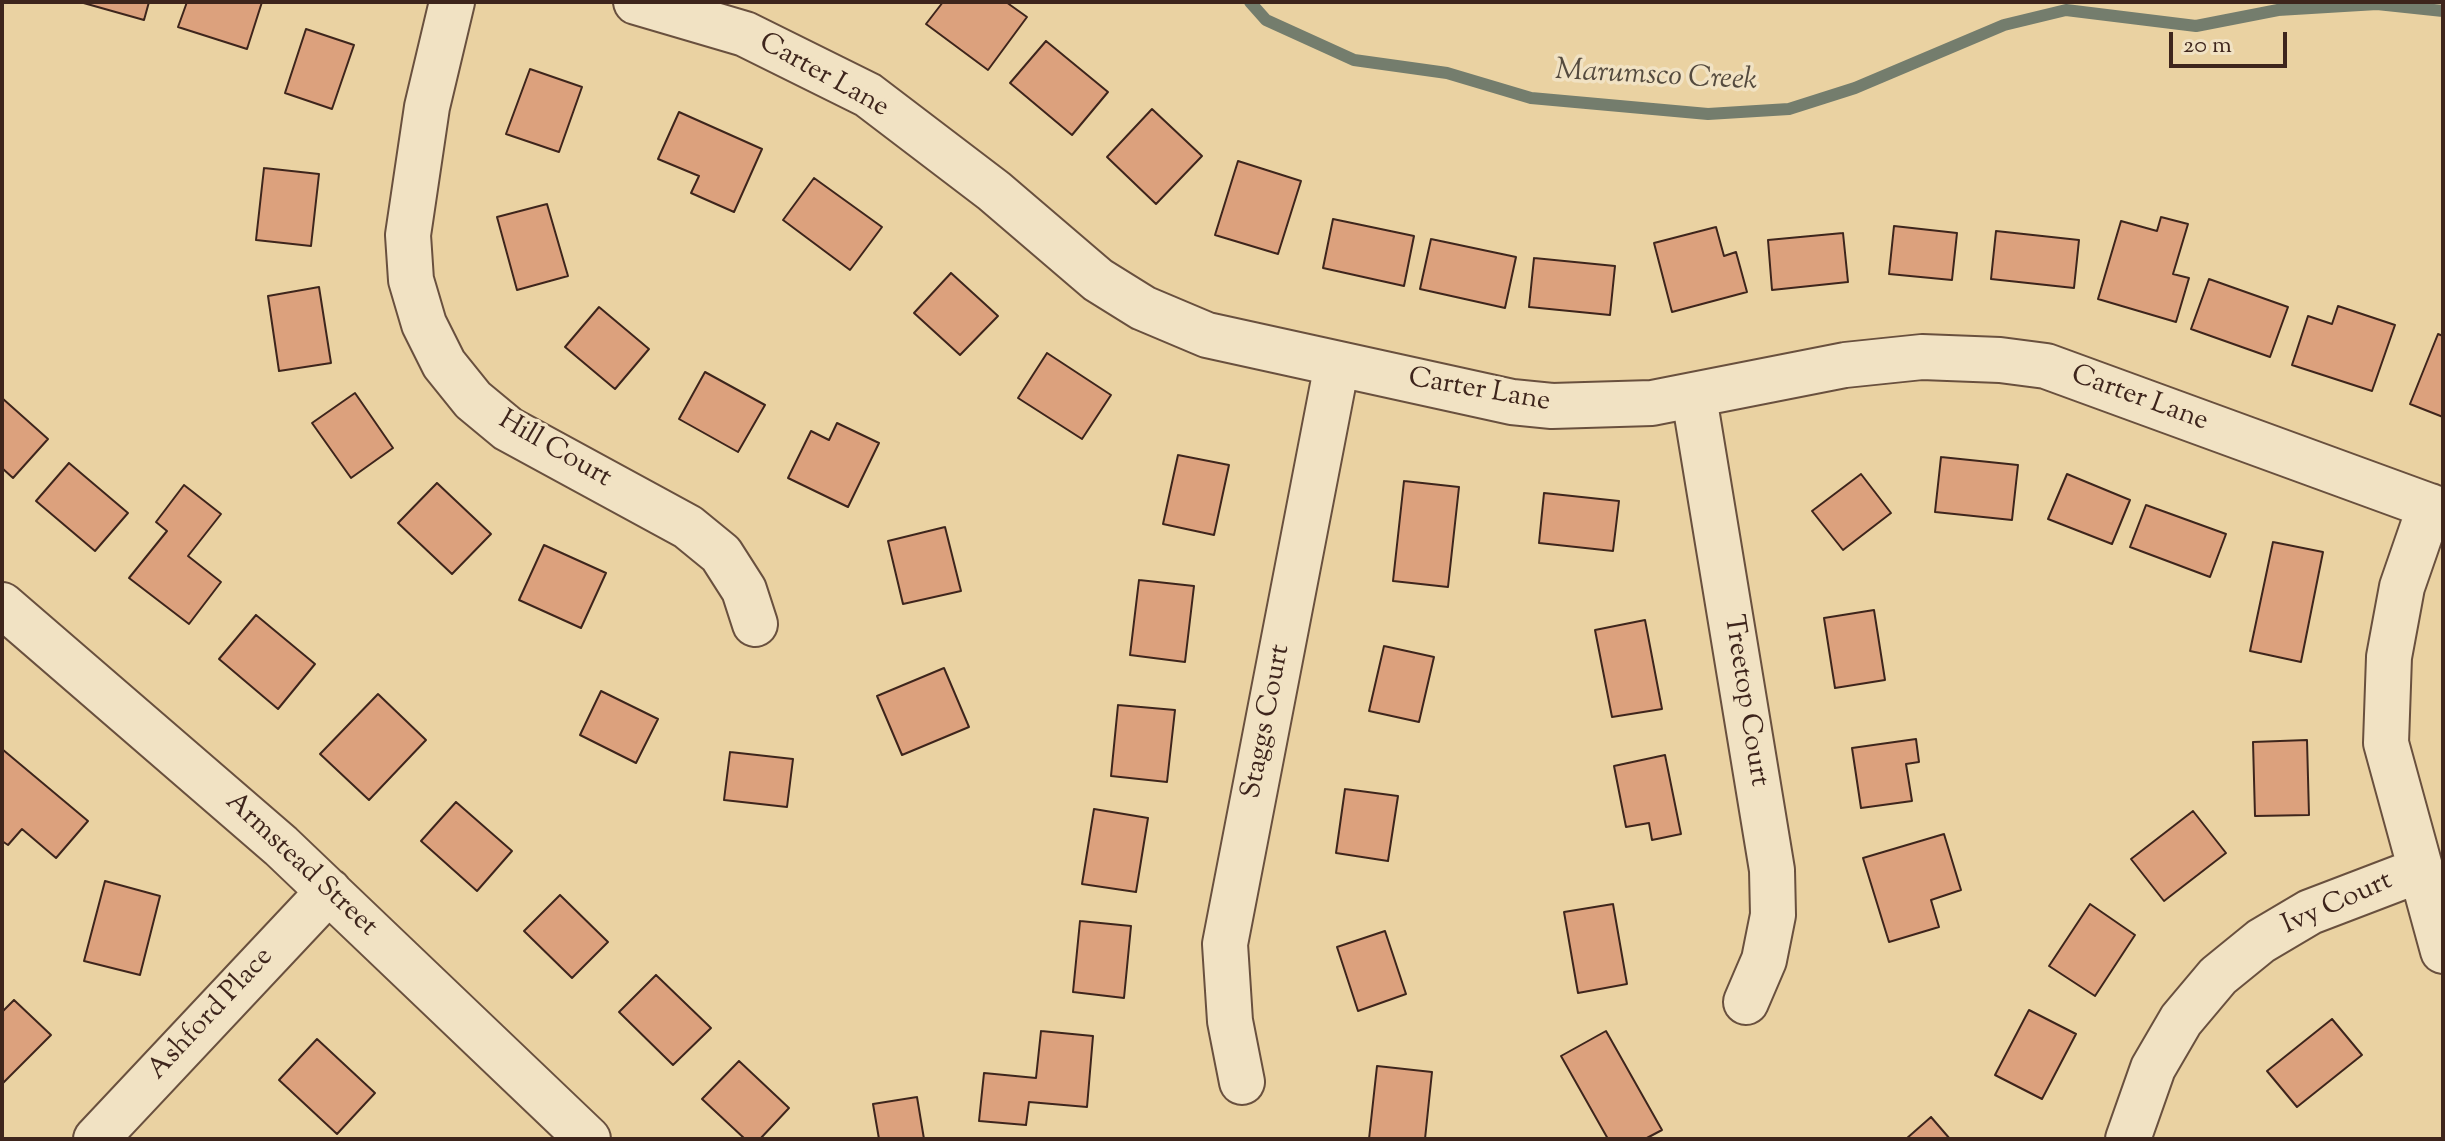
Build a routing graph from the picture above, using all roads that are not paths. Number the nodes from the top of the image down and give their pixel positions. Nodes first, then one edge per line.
1 (452, 2) edge
2 (636, 2) edge
3 (1337, 364) junction
4 (1694, 397) junction
5 (2437, 508) edge
6 (2, 605) edge
7 (755, 624) dead end
8 (2420, 870) junction
9 (329, 891) junction
10 (2443, 951) edge
11 (1746, 1002) dead end
12 (1242, 1082) dead end
13 (96, 1139) edge
14 (588, 1139) edge
15 (2128, 1139) edge

1 - 7 street, Hill Court
2 - 3 street, Carter Lane
3 - 4 street, Carter Lane
3 - 12 street, Staggs Court
4 - 5 street, Carter Lane
4 - 11 street, Treetop Court
5 - 8 street
6 - 9 street, Armstead Street
8 - 10 street
8 - 15 street, Ivy Court
9 - 13 street, Ashford Place
9 - 14 street, Armstead Street

